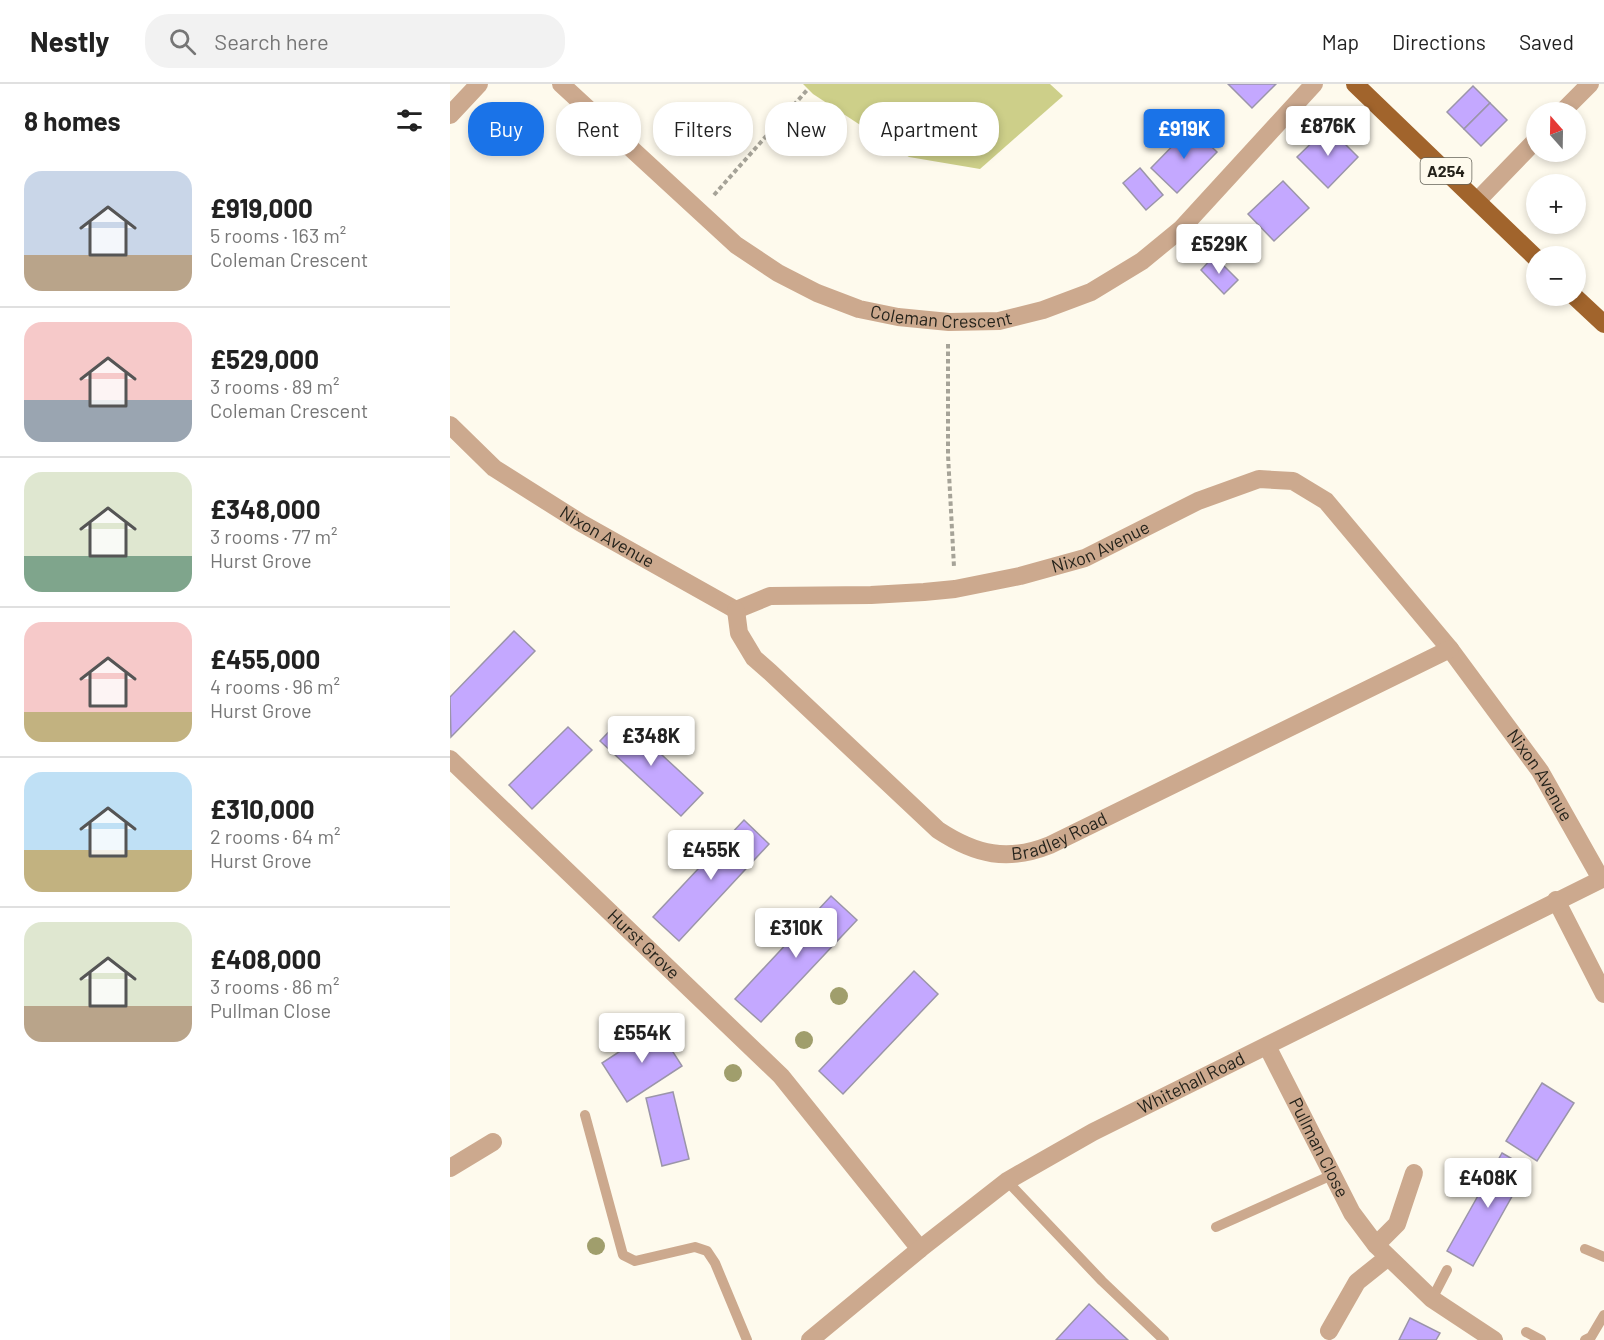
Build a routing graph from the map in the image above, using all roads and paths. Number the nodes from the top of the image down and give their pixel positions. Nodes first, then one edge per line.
1 (479, 84) edge
2 (561, 84) edge
3 (1314, 84) edge
4 (1355, 84) edge
5 (1590, 84) edge
6 (808, 89) dead end
7 (1572, 102) edge
8 (450, 115) edge
9 (1526, 150) edge
10 (1477, 201) junction
11 (699, 211) junction
12 (1526, 248) edge
13 (1585, 306) edge
14 (949, 322) junction
15 (1604, 324) edge
16 (450, 425) edge
17 (955, 589) junction
18 (736, 610) junction
19 (1450, 649) junction
20 (450, 759) edge
21 (1603, 879) edge
22 (1556, 900) junction
23 (1604, 994) edge
24 (1268, 1046) junction
25 (585, 1115) dead end
26 (493, 1142) dead end
27 (450, 1168) edge
28 (1414, 1173) dead end
29 (1332, 1175) junction
30 (1007, 1181) junction
31 (1216, 1227) dead end
32 (921, 1249) junction
33 (1585, 1249) dead end
34 (1381, 1251) junction
35 (1604, 1257) edge
36 (1447, 1270) dead end
37 (1432, 1299) junction
38 (1604, 1315) edge
39 (1329, 1330) dead end
40 (1526, 1332) dead end
41 (747, 1340) edge
42 (810, 1340) edge
43 (1164, 1340) edge
44 (1494, 1340) edge
45 (1541, 1340) edge
46 (1585, 1340) edge

1 - 8 street
2 - 11 street, Coleman Crescent
3 - 14 street, Coleman Crescent
4 - 10 main road, A254
5 - 7 street
6 - 11 path
9 - 10 street
10 - 12 main road, A254
11 - 14 street, Coleman Crescent
13 - 15 main road
14 - 17 path
16 - 18 street, Nixon Avenue
17 - 18 street, Nixon Avenue
17 - 19 street, Nixon Avenue
18 - 19 street, Bradley Road
19 - 21 street, Nixon Avenue
20 - 32 street, Hurst Grove
21 - 22 street, Whitehall Road
22 - 23 street
22 - 24 street, Whitehall Road
24 - 29 street, Pullman Close
24 - 30 street, Whitehall Road
25 - 41 lane
26 - 27 street
28 - 34 street
29 - 31 lane
29 - 34 street, Pullman Close
30 - 32 street, Whitehall Road
30 - 43 lane
32 - 42 street, Whitehall Road
33 - 35 lane
34 - 37 street, Pullman Close
34 - 39 street
36 - 37 lane
37 - 44 street, Pullman Close
38 - 46 lane
40 - 45 lane

